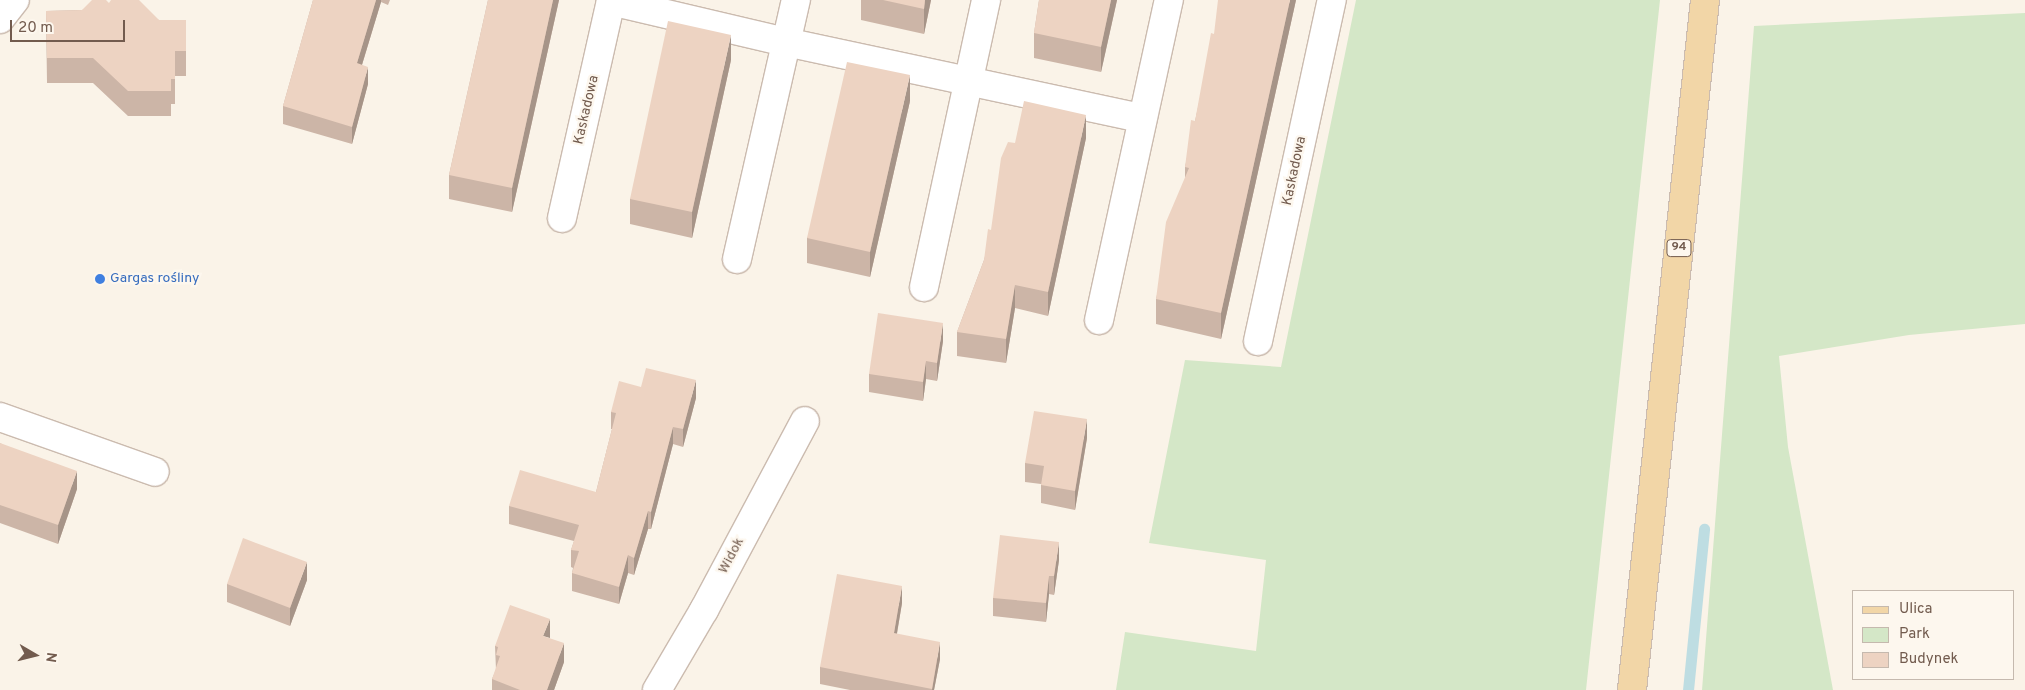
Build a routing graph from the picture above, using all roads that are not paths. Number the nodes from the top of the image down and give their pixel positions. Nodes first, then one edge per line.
1 (15, 0) edge
2 (796, 0) edge
3 (986, 0) edge
4 (1168, 0) edge
5 (1332, 0) edge
6 (1704, 0) edge
7 (611, 1) edge
8 (0, 18) edge
9 (786, 42) junction
10 (969, 82) junction
11 (1142, 118) junction
12 (562, 218) dead end
13 (737, 258) dead end
14 (924, 287) dead end
15 (1100, 320) dead end
16 (1258, 341) dead end
17 (0, 417) edge
18 (804, 421) dead end
19 (155, 472) dead end
20 (658, 690) edge
21 (1632, 690) edge

1 - 8 street
2 - 9 street
3 - 10 street
4 - 11 street
5 - 16 street, Kaskadowa
6 - 21 main road, 94
7 - 9 street, Kaskadowa
7 - 12 street, Kaskadowa
9 - 10 street, Kaskadowa
9 - 13 street
10 - 11 street, Kaskadowa
10 - 14 street
11 - 15 street
17 - 19 street
18 - 20 street, Widok

